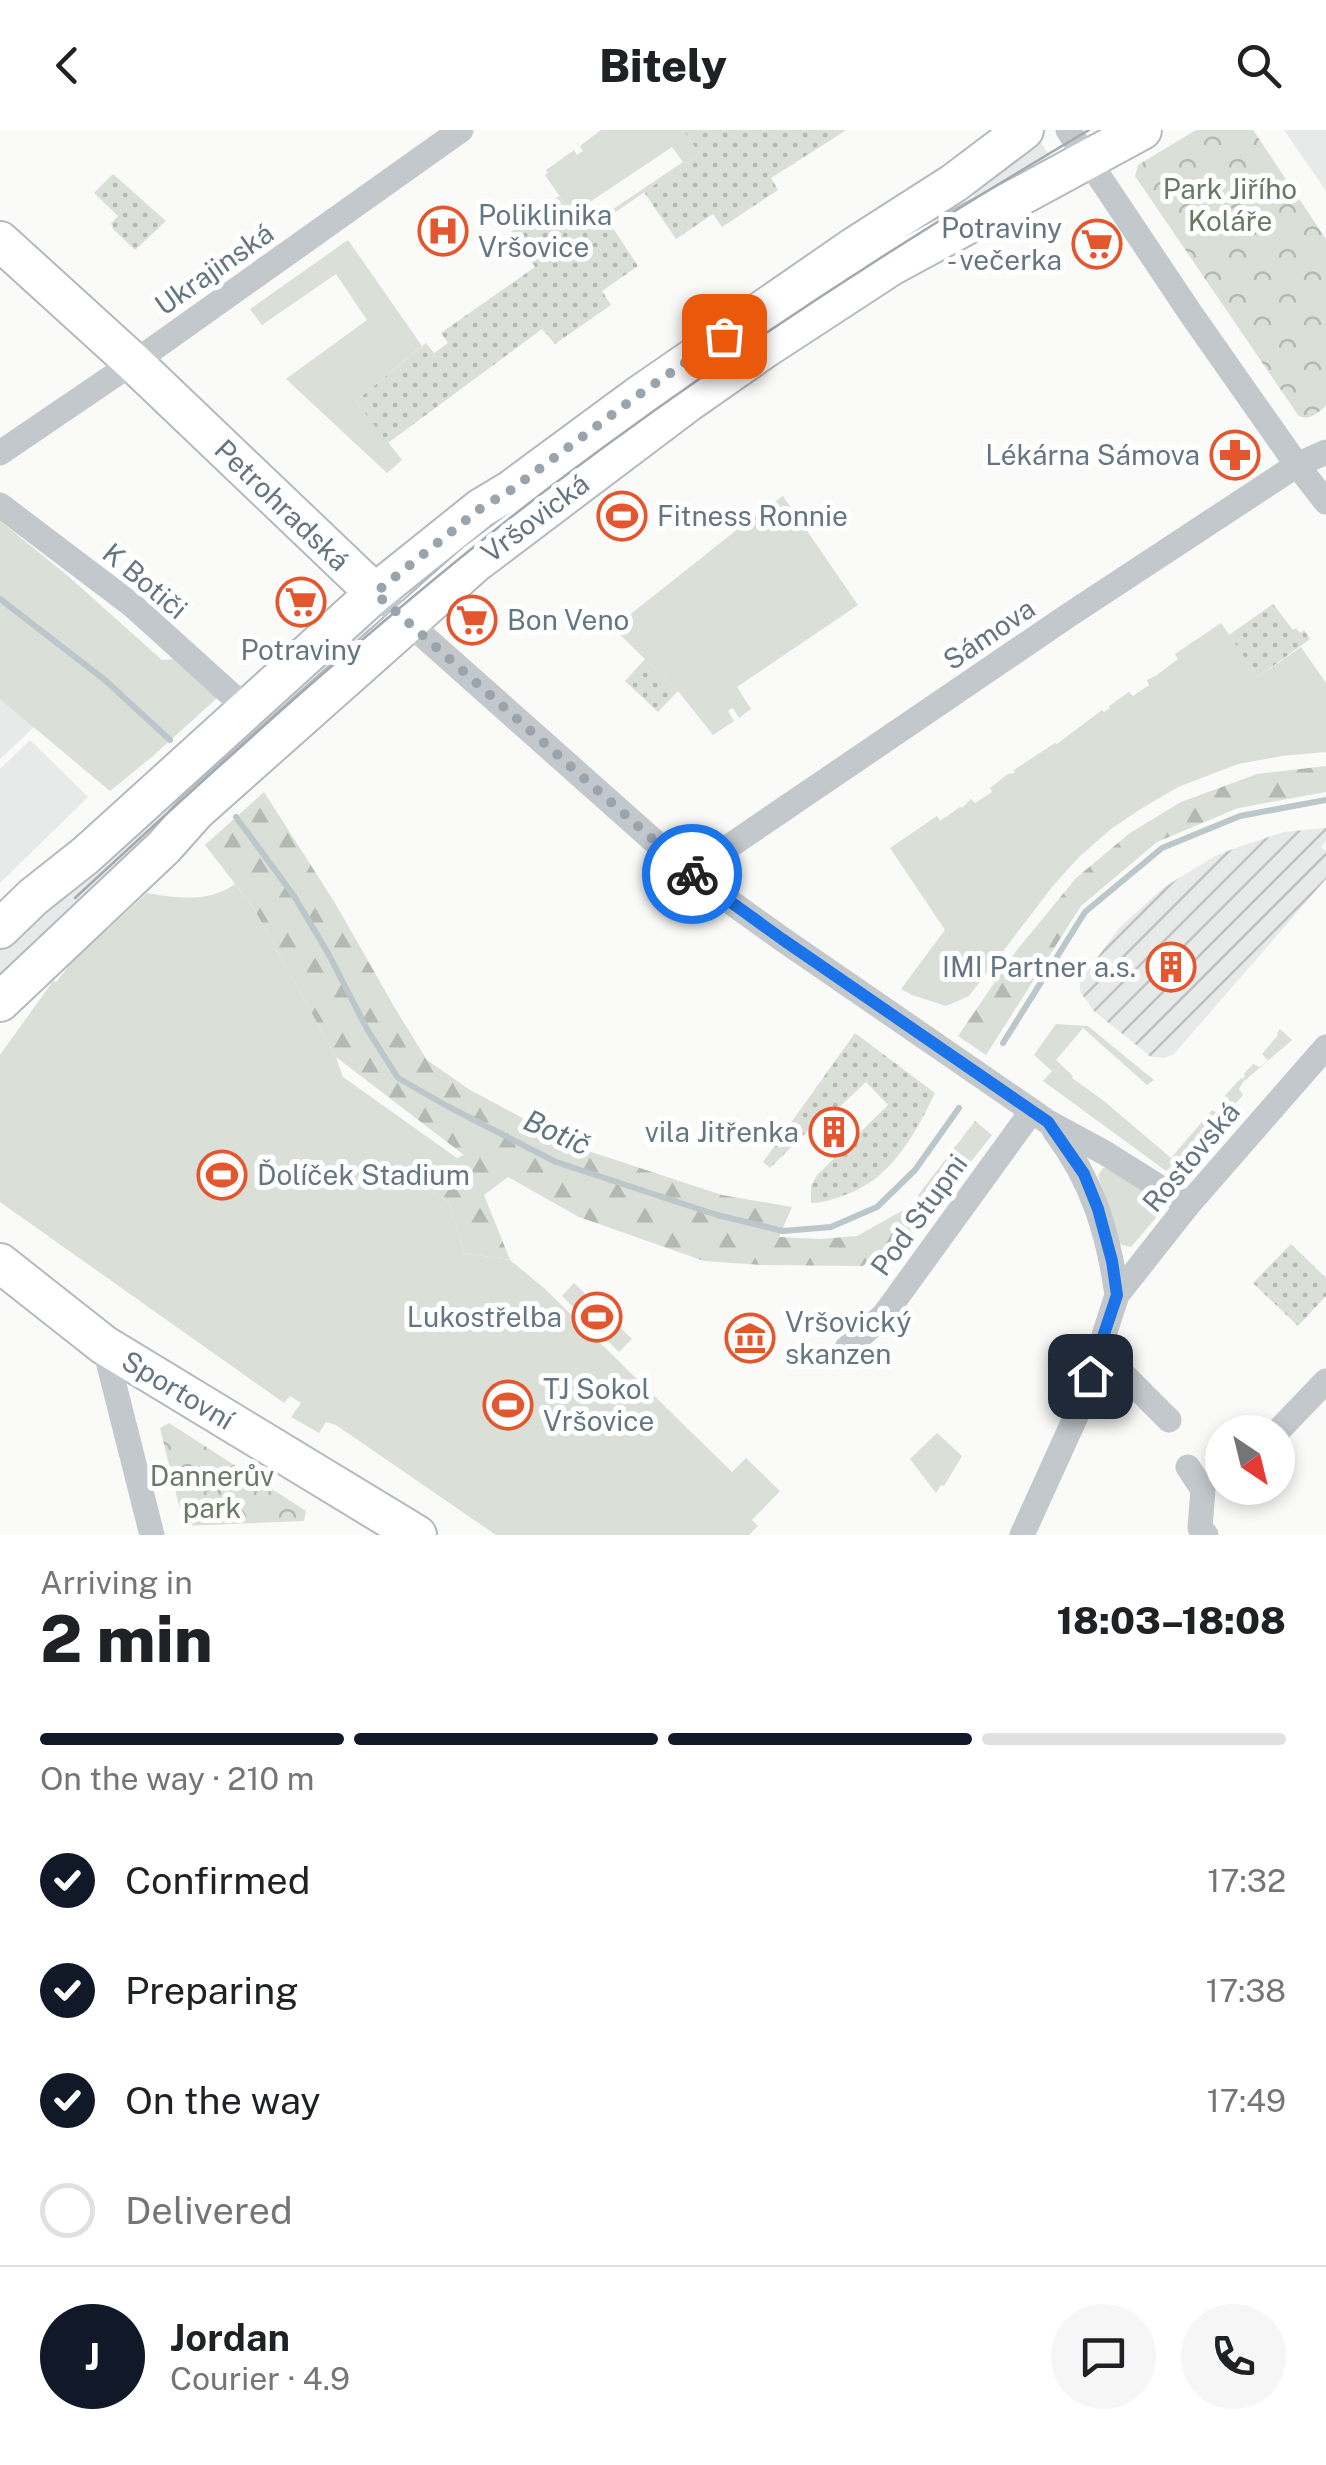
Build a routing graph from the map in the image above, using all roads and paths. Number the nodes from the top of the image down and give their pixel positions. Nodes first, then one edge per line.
1 (461, 130) edge
2 (1024, 130) edge
3 (1142, 130) edge
4 (1077, 145) edge
5 (0, 241) edge
6 (863, 262) junction
7 (133, 362) junction
8 (1326, 452) edge
9 (0, 453) edge
10 (1297, 465) junction
11 (1326, 502) edge
12 (0, 505) edge
13 (375, 593) junction
14 (408, 623) junction
15 (247, 710) junction
16 (690, 873) junction
17 (0, 929) edge
18 (0, 1002) edge
19 (1326, 1047) edge
20 (1031, 1110) junction
21 (1188, 1205) junction
22 (0, 1263) edge
23 (1117, 1295) junction
24 (104, 1345) junction
25 (847, 1348) dead end
26 (1098, 1349) junction
27 (1326, 1381) edge
28 (1293, 1415) edge
29 (1168, 1420) dead end
30 (1188, 1467) dead end
31 (1203, 1523) edge
32 (152, 1535) edge
33 (417, 1535) edge
34 (1022, 1535) edge

1 - 7 street, Ukrajinská
2 - 6 main road, Vršovická
3 - 4 main road, Vršovická
4 - 6 main road, Vršovická
4 - 10 street
5 - 7 main road, Petrohradská
6 - 13 main road, Vršovická
6 - 14 main road, Vršovická
7 - 9 street, Ukrajinská
7 - 13 main road, Petrohradská
8 - 10 street, Sámova
10 - 11 street
10 - 16 street, Sámova
12 - 15 street, K Botiči
13 - 14 street, Petrohradská
13 - 15 main road, Vršovická
14 - 16 street, Petrohradská
14 - 18 main road, Vršovická
15 - 17 main road, Vršovická
16 - 20 street, Petrohradská
19 - 21 street, Rostovská
20 - 21 street, Petrohradská
20 - 23 street, Petrohradská
20 - 25 street, Pod Stupni
21 - 23 street, Rostovská
22 - 24 main road, Sportovní
23 - 26 street, Rostovská
24 - 32 street
24 - 33 main road, Sportovní
26 - 29 street
26 - 34 street, Rostovská
27 - 28 street
30 - 31 street

